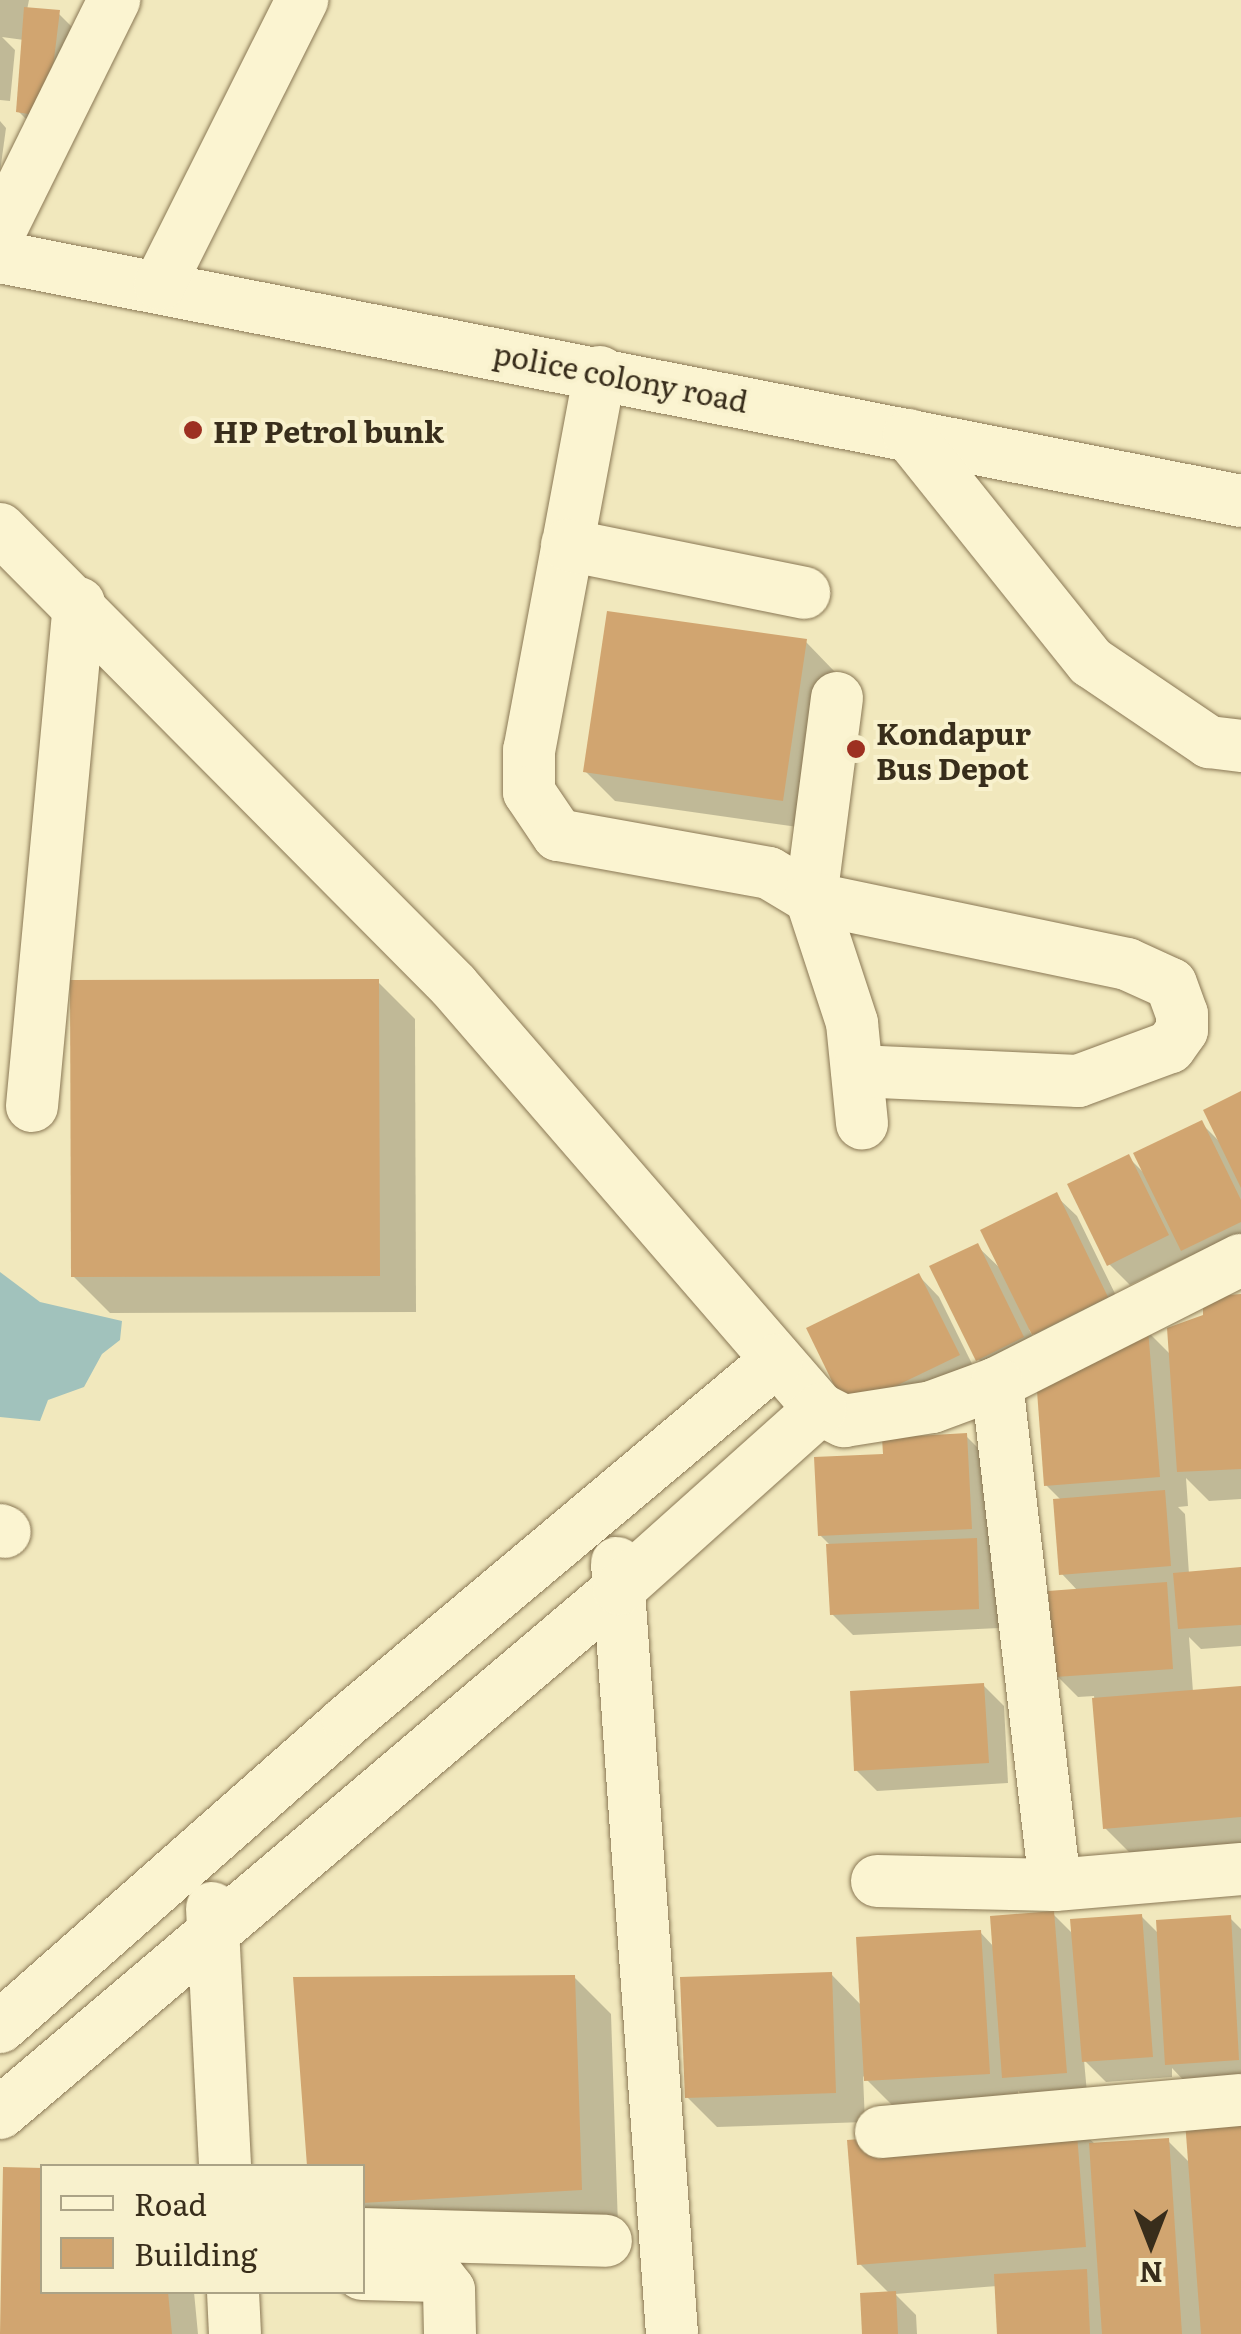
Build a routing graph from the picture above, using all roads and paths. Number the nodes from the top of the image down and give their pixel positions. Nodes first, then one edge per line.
1 (114, 0) edge
2 (302, 0) edge
3 (0, 231) edge
4 (0, 256) edge
5 (160, 284) junction
6 (600, 372) junction
7 (909, 434) junction
8 (1241, 501) edge
9 (0, 529) edge
10 (567, 546) junction
11 (804, 593) dead end
12 (79, 603) junction
13 (837, 698) dead end
14 (1241, 746) edge
15 (811, 898) junction
16 (857, 1071) junction
17 (32, 1106) dead end
18 (862, 1124) dead end
19 (1241, 1260) edge
20 (776, 1360) junction
21 (997, 1383) junction
22 (820, 1409) junction
23 (610, 1500) junction
24 (620, 1589) junction
25 (209, 1846) junction
26 (1241, 1869) edge
27 (877, 1882) dead end
28 (1055, 1885) junction
29 (213, 1934) junction
30 (0, 2027) edge
31 (1241, 2100) edge
32 (0, 2113) edge
33 (882, 2132) dead end
34 (225, 2164) edge
35 (365, 2234) edge
36 (606, 2241) dead end
37 (365, 2274) edge
38 (233, 2294) edge
39 (236, 2334) edge
40 (450, 2334) edge
41 (672, 2334) edge

1 - 3 street
2 - 5 street
4 - 5 street, police colony road
5 - 6 street, police colony road
6 - 7 street, police colony road
6 - 10 street
7 - 8 street, police colony road
7 - 14 street
9 - 12 street
10 - 11 street
10 - 15 street
12 - 17 street
12 - 20 street
13 - 15 street
15 - 16 street
15 - 16 street
16 - 18 street
19 - 21 street
20 - 22 street
20 - 23 street
21 - 22 street
21 - 28 street
22 - 24 street
23 - 24 street
23 - 25 street
24 - 29 street
24 - 41 street
25 - 29 street
25 - 30 street
26 - 28 street
27 - 28 street
29 - 32 street
29 - 34 street
31 - 33 street
35 - 36 street
37 - 40 street
38 - 39 street

